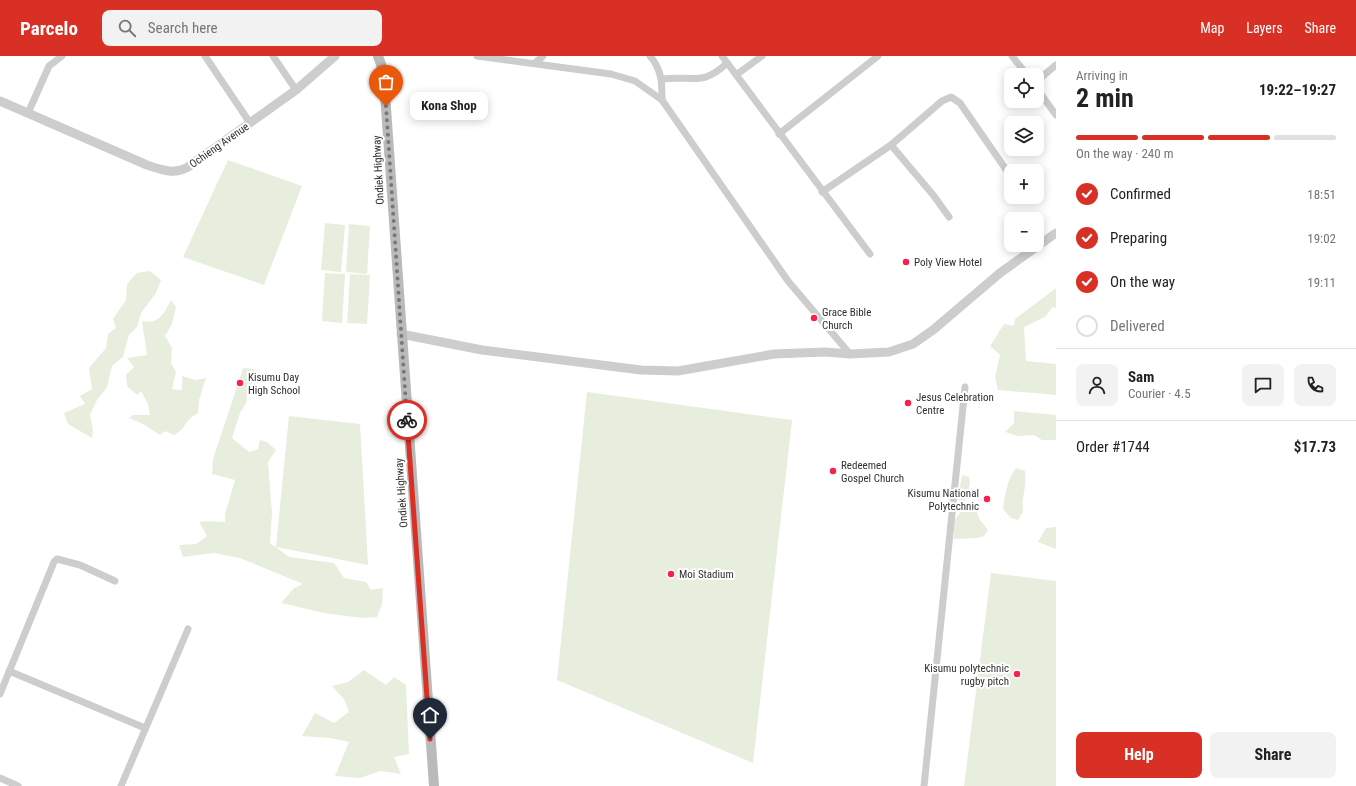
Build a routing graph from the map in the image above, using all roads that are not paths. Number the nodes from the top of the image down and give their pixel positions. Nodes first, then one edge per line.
1 (62, 56) edge
2 (205, 56) edge
3 (273, 56) edge
4 (335, 56) edge
5 (378, 56) edge
6 (478, 56) edge
7 (543, 56) edge
8 (650, 56) edge
9 (722, 56) edge
10 (762, 56) edge
11 (878, 56) edge
12 (1012, 56) edge
13 (535, 63) junction
14 (727, 63) junction
15 (1056, 65) edge
16 (1021, 68) edge
17 (736, 75) junction
18 (1044, 75) edge
19 (662, 80) junction
20 (296, 90) junction
21 (1044, 99) edge
22 (662, 100) junction
23 (0, 101) edge
24 (28, 113) junction
25 (1056, 115) edge
26 (250, 123) junction
27 (779, 134) junction
28 (891, 144) junction
29 (1004, 164) edge
30 (822, 192) junction
31 (949, 217) dead end
32 (1056, 233) edge
33 (870, 254) dead end
34 (401, 334) junction
35 (850, 354) junction
36 (965, 387) dead end
37 (116, 581) dead end
38 (188, 629) dead end
39 (9, 671) junction
40 (0, 694) edge
41 (145, 728) junction
42 (0, 778) edge
43 (18, 786) edge
44 (121, 786) edge
45 (434, 786) edge
46 (924, 786) edge

1 - 24 street
2 - 26 street
3 - 20 street
4 - 20 street, Ochieng Avenue
5 - 34 main road, Ondiek Highway
6 - 13 street
7 - 13 street
8 - 19 street
9 - 14 street
10 - 17 street
11 - 27 street
12 - 16 street
13 - 22 street
14 - 17 street
14 - 19 street
15 - 18 street
17 - 27 street
19 - 22 street
20 - 26 street, Ochieng Avenue
21 - 25 street
22 - 35 street
23 - 24 street, Ochieng Avenue
24 - 26 street, Ochieng Avenue
27 - 30 street
28 - 29 street
28 - 30 street
28 - 31 street
30 - 33 street
32 - 35 street
34 - 35 street
34 - 45 main road, Ondiek Highway
36 - 46 street
37 - 39 street
38 - 41 street
39 - 40 street
39 - 41 street
41 - 44 street
42 - 43 street

